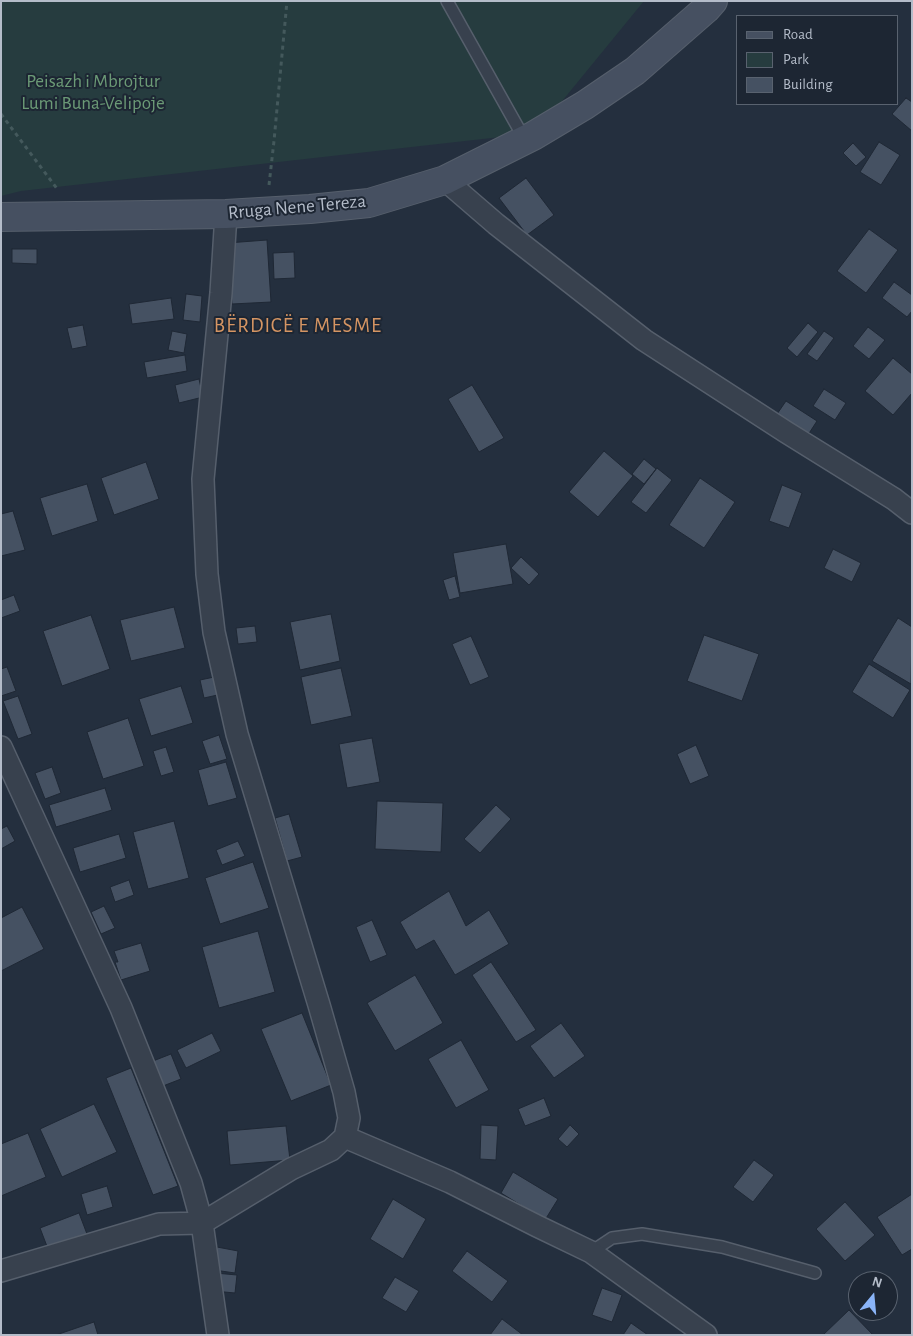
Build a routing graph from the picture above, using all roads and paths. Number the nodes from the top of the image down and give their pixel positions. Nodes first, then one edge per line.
1 (286, 1) edge
2 (447, 1) edge
3 (713, 1) edge
4 (1, 114) edge
5 (525, 140) junction
6 (445, 180) junction
7 (270, 212) junction
8 (226, 214) junction
9 (80, 215) junction
10 (1, 216) edge
11 (912, 513) edge
12 (1, 746) edge
13 (345, 1136) junction
14 (202, 1223) junction
15 (591, 1252) junction
16 (1, 1271) edge
17 (815, 1273) dead end
18 (218, 1335) edge
19 (706, 1335) edge

1 - 7 path
2 - 5 lane
3 - 5 street, Rruga Nene Tereza
4 - 9 path
5 - 6 street, Rruga Nene Tereza
6 - 7 street, Rruga Nene Tereza
6 - 11 street
7 - 8 street, Rruga Nene Tereza
8 - 9 street, Rruga Nene Tereza
8 - 13 street
9 - 10 street, Rruga Nene Tereza
12 - 14 street
13 - 14 street
13 - 15 street
14 - 16 street
14 - 18 street
15 - 17 lane
15 - 19 street

